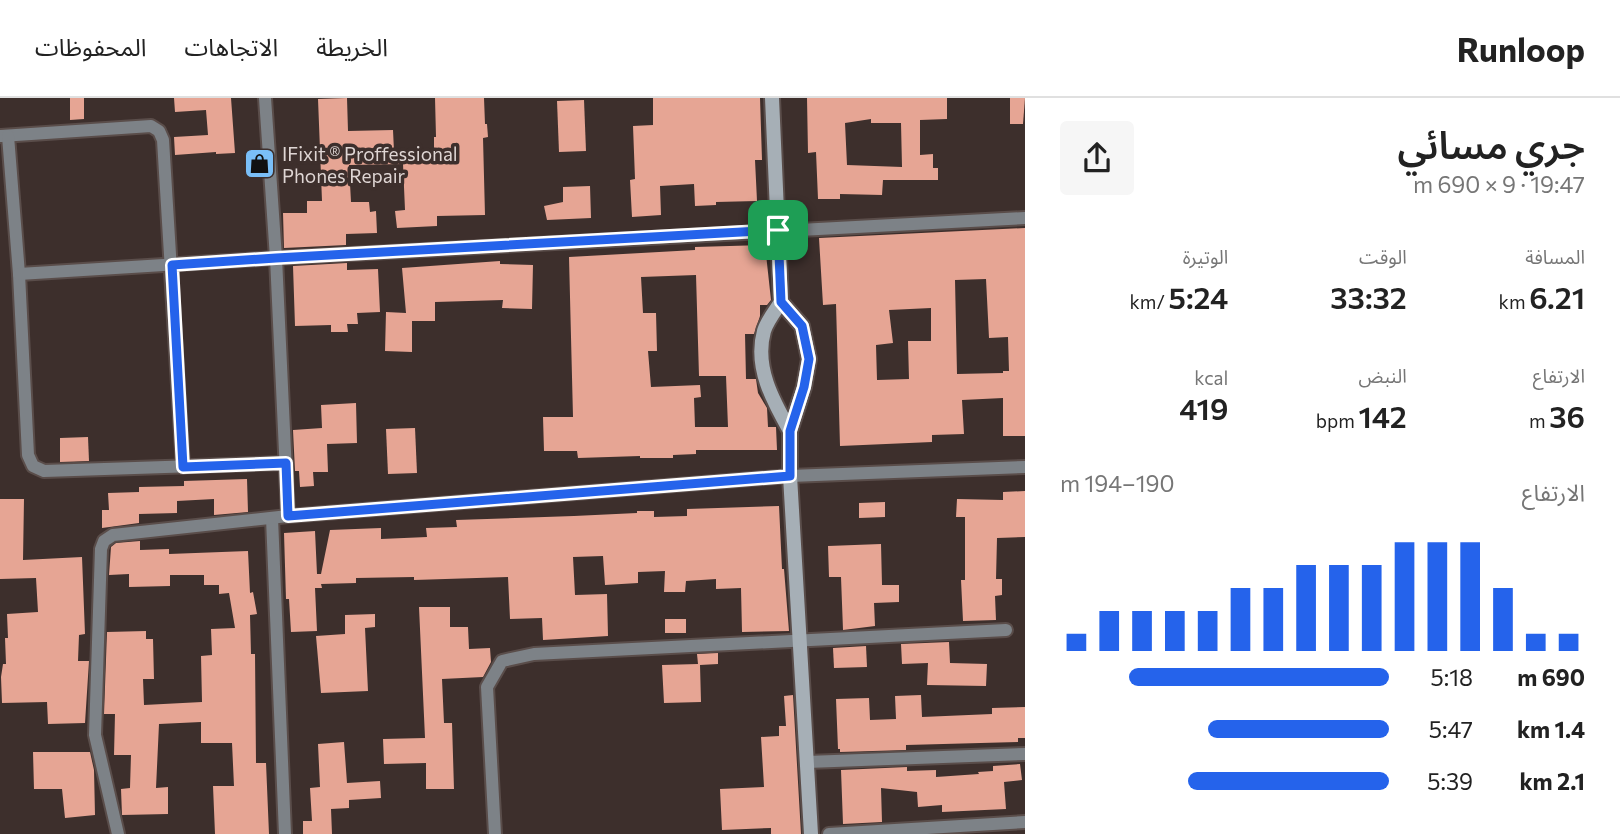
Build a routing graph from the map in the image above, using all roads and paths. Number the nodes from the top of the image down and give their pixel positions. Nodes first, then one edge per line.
1 (265, 98) edge
2 (772, 98) edge
3 (4, 136) edge
4 (1025, 218) edge
5 (778, 230) junction
6 (276, 258) junction
7 (172, 265) junction
8 (19, 274) junction
9 (781, 302) junction
10 (790, 431) junction
11 (286, 463) junction
12 (183, 467) junction
13 (1025, 467) edge
14 (790, 476) junction
15 (288, 516) junction
16 (271, 517) junction
17 (1006, 630) dead end
18 (800, 640) junction
19 (1025, 754) edge
20 (807, 762) junction
21 (1025, 822) edge
22 (118, 834) edge
23 (285, 834) edge
24 (495, 834) edge
25 (811, 834) edge
26 (828, 834) edge

1 - 6 street
2 - 5 street
3 - 7 street
3 - 8 street
4 - 5 street
5 - 6 street
5 - 9 street
6 - 7 street
6 - 11 street
7 - 8 street
7 - 12 street
8 - 12 street
9 - 10 street
9 - 10 street
10 - 14 street
11 - 12 street
11 - 15 street
13 - 14 street
14 - 15 street
14 - 18 street
15 - 16 street
16 - 22 street
16 - 23 street
17 - 18 street
18 - 20 street
18 - 24 street
19 - 20 street
20 - 25 street
21 - 26 street

